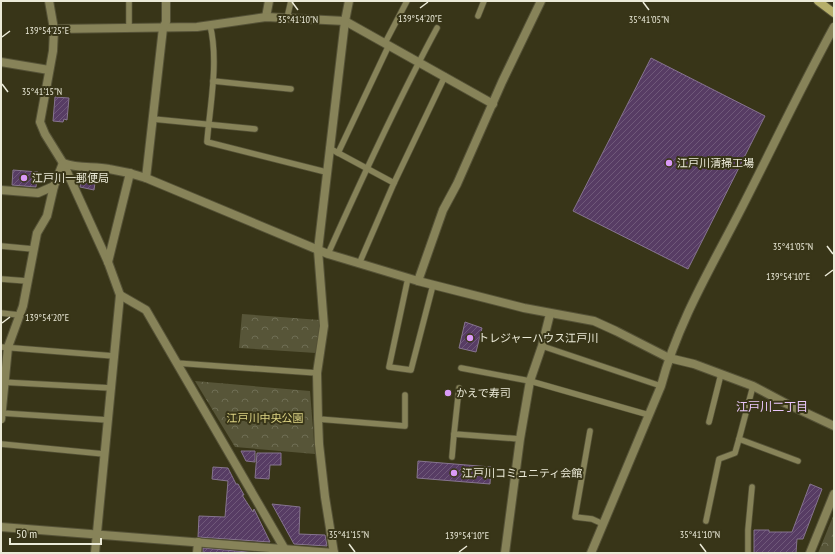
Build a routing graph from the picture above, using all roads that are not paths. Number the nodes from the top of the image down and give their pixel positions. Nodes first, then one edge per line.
1 (49, 1) edge
2 (129, 1) edge
3 (166, 1) edge
4 (269, 1) edge
5 (291, 1) edge
6 (349, 1) edge
7 (407, 1) edge
8 (484, 1) edge
9 (541, 1) edge
10 (818, 1) edge
11 (834, 13) edge
12 (478, 16) dead end
13 (266, 17) junction
14 (286, 18) junction
15 (345, 21) junction
16 (210, 25) junction
17 (834, 27) edge
18 (129, 28) junction
19 (164, 28) junction
20 (437, 28) dead end
21 (54, 29) junction
22 (387, 44) junction
23 (1, 62) edge
24 (419, 62) junction
25 (49, 70) junction
26 (445, 76) junction
27 (213, 81) junction
28 (291, 89) dead end
29 (493, 104) junction
30 (153, 119) junction
31 (209, 124) junction
32 (255, 129) dead end
33 (329, 148) junction
34 (338, 153) junction
35 (63, 162) junction
36 (366, 169) junction
37 (326, 172) junction
38 (130, 173) junction
39 (146, 178) junction
40 (394, 183) junction
41 (54, 186) junction
42 (1, 190) edge
43 (1, 246) edge
44 (33, 249) junction
45 (318, 250) junction
46 (328, 254) junction
47 (108, 262) junction
48 (359, 264) junction
49 (408, 278) junction
50 (1, 279) edge
51 (28, 281) junction
52 (418, 281) junction
53 (433, 285) junction
54 (120, 295) junction
55 (1, 313) edge
56 (550, 314) junction
57 (19, 315) junction
58 (542, 346) junction
59 (4, 347) edge
60 (114, 356) junction
61 (668, 358) junction
62 (176, 363) junction
63 (461, 368) dead end
64 (317, 373) junction
65 (721, 374) junction
66 (530, 381) junction
67 (3, 382) edge
68 (661, 386) junction
69 (753, 386) junction
70 (111, 388) junction
71 (459, 388) dead end
72 (405, 395) dead end
73 (1, 415) edge
74 (649, 415) junction
75 (318, 419) junction
76 (108, 420) junction
77 (709, 422) dead end
78 (834, 426) edge
79 (590, 431) dead end
80 (454, 434) junction
81 (520, 439) junction
82 (739, 439) junction
83 (1, 444) edge
84 (104, 454) junction
85 (452, 457) dead end
86 (798, 461) dead end
87 (752, 487) dead end
88 (833, 498) edge
89 (706, 521) dead end
90 (603, 524) junction
91 (1, 527) edge
92 (96, 534) junction
93 (198, 542) junction
94 (286, 551) edge
95 (95, 553) edge
96 (197, 553) edge
97 (334, 553) edge
98 (505, 553) edge
99 (591, 553) edge
100 (748, 553) edge
101 (810, 553) edge

1 - 21 street
2 - 18 lane
3 - 19 street
4 - 13 street
5 - 14 lane
6 - 15 street
7 - 22 lane
8 - 12 lane
9 - 29 street
10 - 11 main road
13 - 14 street
13 - 16 street
14 - 15 street
15 - 22 street
15 - 33 street
16 - 19 street
16 - 27 lane
17 - 61 street
18 - 19 street
18 - 21 street
19 - 30 street
20 - 24 lane
21 - 25 street
22 - 24 street
22 - 34 lane
23 - 25 street
24 - 26 street
24 - 36 lane
25 - 35 street
26 - 29 street
26 - 40 lane
27 - 28 lane
27 - 31 lane
29 - 52 street
30 - 31 lane
30 - 39 street
31 - 32 lane
31 - 37 lane
33 - 34 lane
33 - 37 street
34 - 36 lane
35 - 38 street
35 - 41 street
35 - 47 street
36 - 40 lane
36 - 46 lane
37 - 45 street
38 - 39 street
38 - 47 street
39 - 45 street
40 - 48 lane
41 - 42 street
41 - 44 street
43 - 44 lane
44 - 51 street
45 - 46 street
45 - 64 street
46 - 48 street
47 - 54 street
48 - 49 street
49 - 52 street
49 - 53 lane
50 - 51 lane
51 - 57 street
52 - 53 street
53 - 56 street
54 - 60 street
54 - 62 street
55 - 57 lane
56 - 58 street
56 - 61 street
57 - 59 street
58 - 66 street
58 - 68 lane
59 - 60 lane
59 - 67 street
60 - 70 street
61 - 65 street
61 - 68 street
62 - 64 lane
62 - 94 street
63 - 66 lane
64 - 75 street
65 - 69 street
65 - 77 lane
66 - 74 lane
66 - 81 street
67 - 70 lane
67 - 73 street
68 - 74 street
69 - 78 street
69 - 82 lane
70 - 76 street
71 - 80 lane
72 - 75 lane
73 - 76 lane
74 - 90 street
75 - 97 street
76 - 84 street
79 - 90 lane
80 - 81 lane
80 - 85 lane
81 - 98 street
82 - 86 lane
82 - 89 lane
83 - 84 lane
84 - 92 street
87 - 100 lane
88 - 101 street
90 - 99 street
91 - 92 street
92 - 93 street
92 - 95 street
93 - 94 street
93 - 96 street
94 - 97 street

